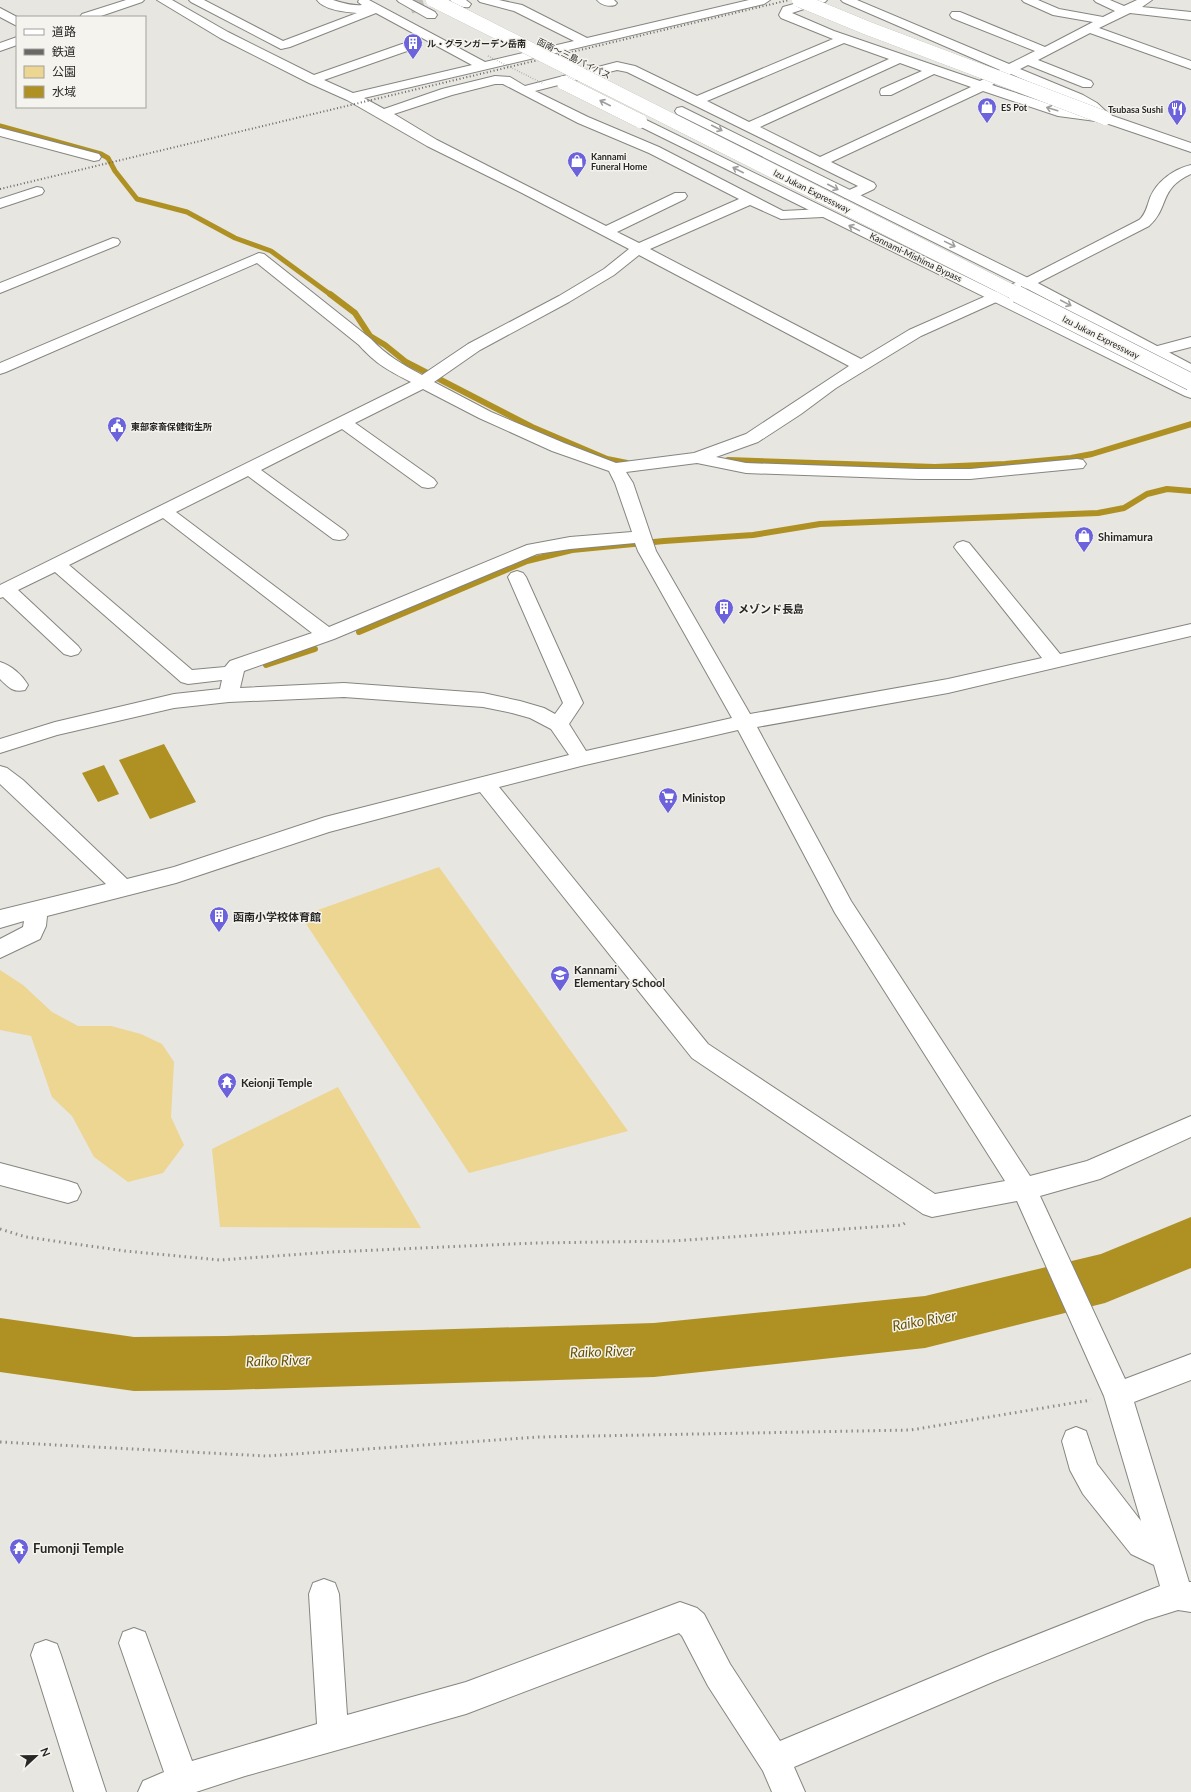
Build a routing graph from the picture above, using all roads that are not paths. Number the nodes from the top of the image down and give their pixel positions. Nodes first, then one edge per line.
1 (138, 0) edge
2 (163, 0) edge
3 (195, 0) edge
4 (323, 0) edge
5 (360, 0) edge
6 (433, 0) edge
7 (484, 0) edge
8 (799, 0) edge
9 (821, 0) edge
10 (846, 0) edge
11 (1028, 0) edge
12 (1100, 0) edge
13 (1146, 0) edge
14 (754, 1) edge
15 (460, 2) edge
16 (536, 2) dead end
17 (406, 4) edge
18 (375, 8) junction
19 (518, 8) junction
20 (1128, 10) junction
21 (0, 12) edge
22 (388, 15) junction
23 (956, 15) dead end
24 (89, 16) edge
25 (1191, 16) edge
26 (16, 21) edge
27 (1105, 21) junction
28 (445, 22) dead end
29 (1089, 29) junction
30 (843, 39) junction
31 (586, 42) junction
32 (406, 47) dead end
33 (501, 50) dead end
34 (1045, 51) junction
35 (899, 59) junction
36 (1028, 60) junction
37 (486, 61) junction
38 (1191, 65) edge
39 (933, 70) junction
40 (1010, 70) junction
41 (313, 80) junction
42 (619, 80) dead end
43 (1087, 84) dead end
44 (982, 86) junction
45 (523, 90) junction
46 (886, 92) dead end
47 (352, 97) junction
48 (697, 101) junction
49 (668, 104) dead end
50 (383, 114) junction
51 (1104, 118) junction
52 (749, 127) junction
53 (0, 132) edge
54 (1191, 148) edge
55 (94, 157) dead end
56 (820, 162) junction
57 (1191, 169) edge
58 (37, 191) dead end
59 (850, 195) junction
60 (680, 196) dead end
61 (751, 199) junction
62 (0, 204) edge
63 (823, 213) junction
64 (605, 232) junction
65 (113, 242) dead end
66 (638, 249) junction
67 (1028, 283) junction
68 (0, 288) edge
69 (997, 296) junction
70 (1191, 342) edge
71 (1156, 351) junction
72 (861, 366) junction
73 (0, 369) edge
74 (1191, 370) edge
75 (1191, 382) edge
76 (422, 383) junction
77 (1191, 393) edge
78 (343, 422) junction
79 (697, 458) junction
80 (1077, 464) dead end
81 (615, 468) junction
82 (249, 469) junction
83 (428, 483) dead end
84 (164, 511) junction
85 (339, 535) dead end
86 (641, 537) junction
87 (963, 547) dead end
88 (56, 564) junction
89 (517, 578) dead end
90 (3, 590) edge
91 (1191, 630) edge
92 (327, 635) junction
93 (71, 650) dead end
94 (1055, 661) junction
95 (0, 668) edge
96 (232, 673) junction
97 (18, 685) dead end
98 (229, 695) junction
99 (744, 722) junction
100 (558, 724) junction
101 (0, 746) edge
102 (581, 759) junction
103 (0, 773) edge
104 (484, 783) junction
105 (122, 888) junction
106 (36, 911) junction
107 (0, 919) edge
108 (0, 949) edge
109 (1191, 1126) edge
110 (0, 1174) edge
111 (1024, 1189) junction
112 (68, 1192) dead end
113 (1191, 1367) edge
114 (1118, 1395) junction
115 (1076, 1441) dead end
116 (1166, 1554) junction
117 (324, 1594) dead end
118 (1184, 1596) edge
119 (134, 1643) dead end
120 (46, 1655) dead end
121 (333, 1736) junction
122 (774, 1760) junction
123 (183, 1780) junction
124 (90, 1792) edge
125 (154, 1792) edge
126 (789, 1792) edge

1 - 24 main road
2 - 41 main road
3 - 18 main road
4 - 18 main road
5 - 18 main road
6 - 75 main road, Izu Jukan Expressway, bridge
7 - 19 main road
8 - 51 main road, bridge
9 - 30 main road
10 - 40 main road
11 - 27 main road
12 - 20 main road
13 - 20 main road
14 - 31 main road
15 - 42 main road, 函南～三島バイパス
16 - 19 main road
17 - 22 main road
17 - 28 main road
18 - 22 main road
19 - 31 main road
20 - 25 main road
20 - 27 main road
21 - 26 main road
22 - 37 main road
23 - 34 main road
27 - 29 main road
29 - 34 main road
29 - 38 main road
30 - 35 main road
30 - 48 main road
31 - 37 main road
32 - 41 main road
63 -> 33 main road, Kannami-Mishima Bypass, bridge
34 - 36 main road
35 - 39 main road
35 - 52 main road
36 - 40 main road
36 - 43 main road
37 - 47 main road
39 - 44 main road
39 - 46 main road
40 - 44 main road
40 - 51 main road
41 - 47 main road
51 -> 44 main road
44 - 56 main road
45 - 48 main road
45 - 50 main road
45 - 61 main road
47 - 50 main road
48 - 52 main road
49 -> 59 main road
50 - 64 main road
51 - 54 main road
52 - 56 main road
53 - 55 main road
56 - 59 main road
57 - 67 main road
58 - 62 main road
59 -> 67 main road
60 - 64 main road
61 - 63 main road
61 - 66 main road
69 -> 63 main road, Kannami-Mishima Bypass
64 - 66 main road
65 - 68 main road
66 - 72 main road
66 - 76 main road
67 - 69 main road
67 -> 71 main road
69 - 72 main road
69 - 77 main road, Kannami-Mishima Bypass
70 - 71 main road
71 - 74 main road
72 - 79 main road
73 - 76 main road
76 - 78 main road
76 - 81 main road
78 - 82 main road
78 - 83 main road
79 - 80 main road
79 - 81 main road
81 - 86 main road
82 - 84 main road
82 - 85 main road
84 - 88 main road
84 - 92 main road
86 - 92 main road
86 - 99 main road
87 - 94 main road
88 - 90 main road
88 - 96 main road
89 - 100 main road
90 - 93 main road
91 - 94 main road
92 - 96 main road
94 - 99 main road
95 - 97 main road
96 - 98 main road
98 - 100 main road
98 - 101 main road
99 - 102 main road
99 - 111 main road
100 - 102 main road
102 - 104 main road
103 - 105 main road
104 - 105 main road
104 - 111 main road
105 - 106 main road
106 - 107 main road
106 - 108 main road
109 - 111 main road
110 - 112 main road
111 - 114 main road
113 - 114 main road
114 - 116 main road
115 - 116 main road
116 - 118 main road
117 - 121 main road
118 - 122 main road
119 - 123 main road
120 - 124 main road
121 - 122 main road
121 - 123 main road
122 - 126 main road
123 - 125 main road

